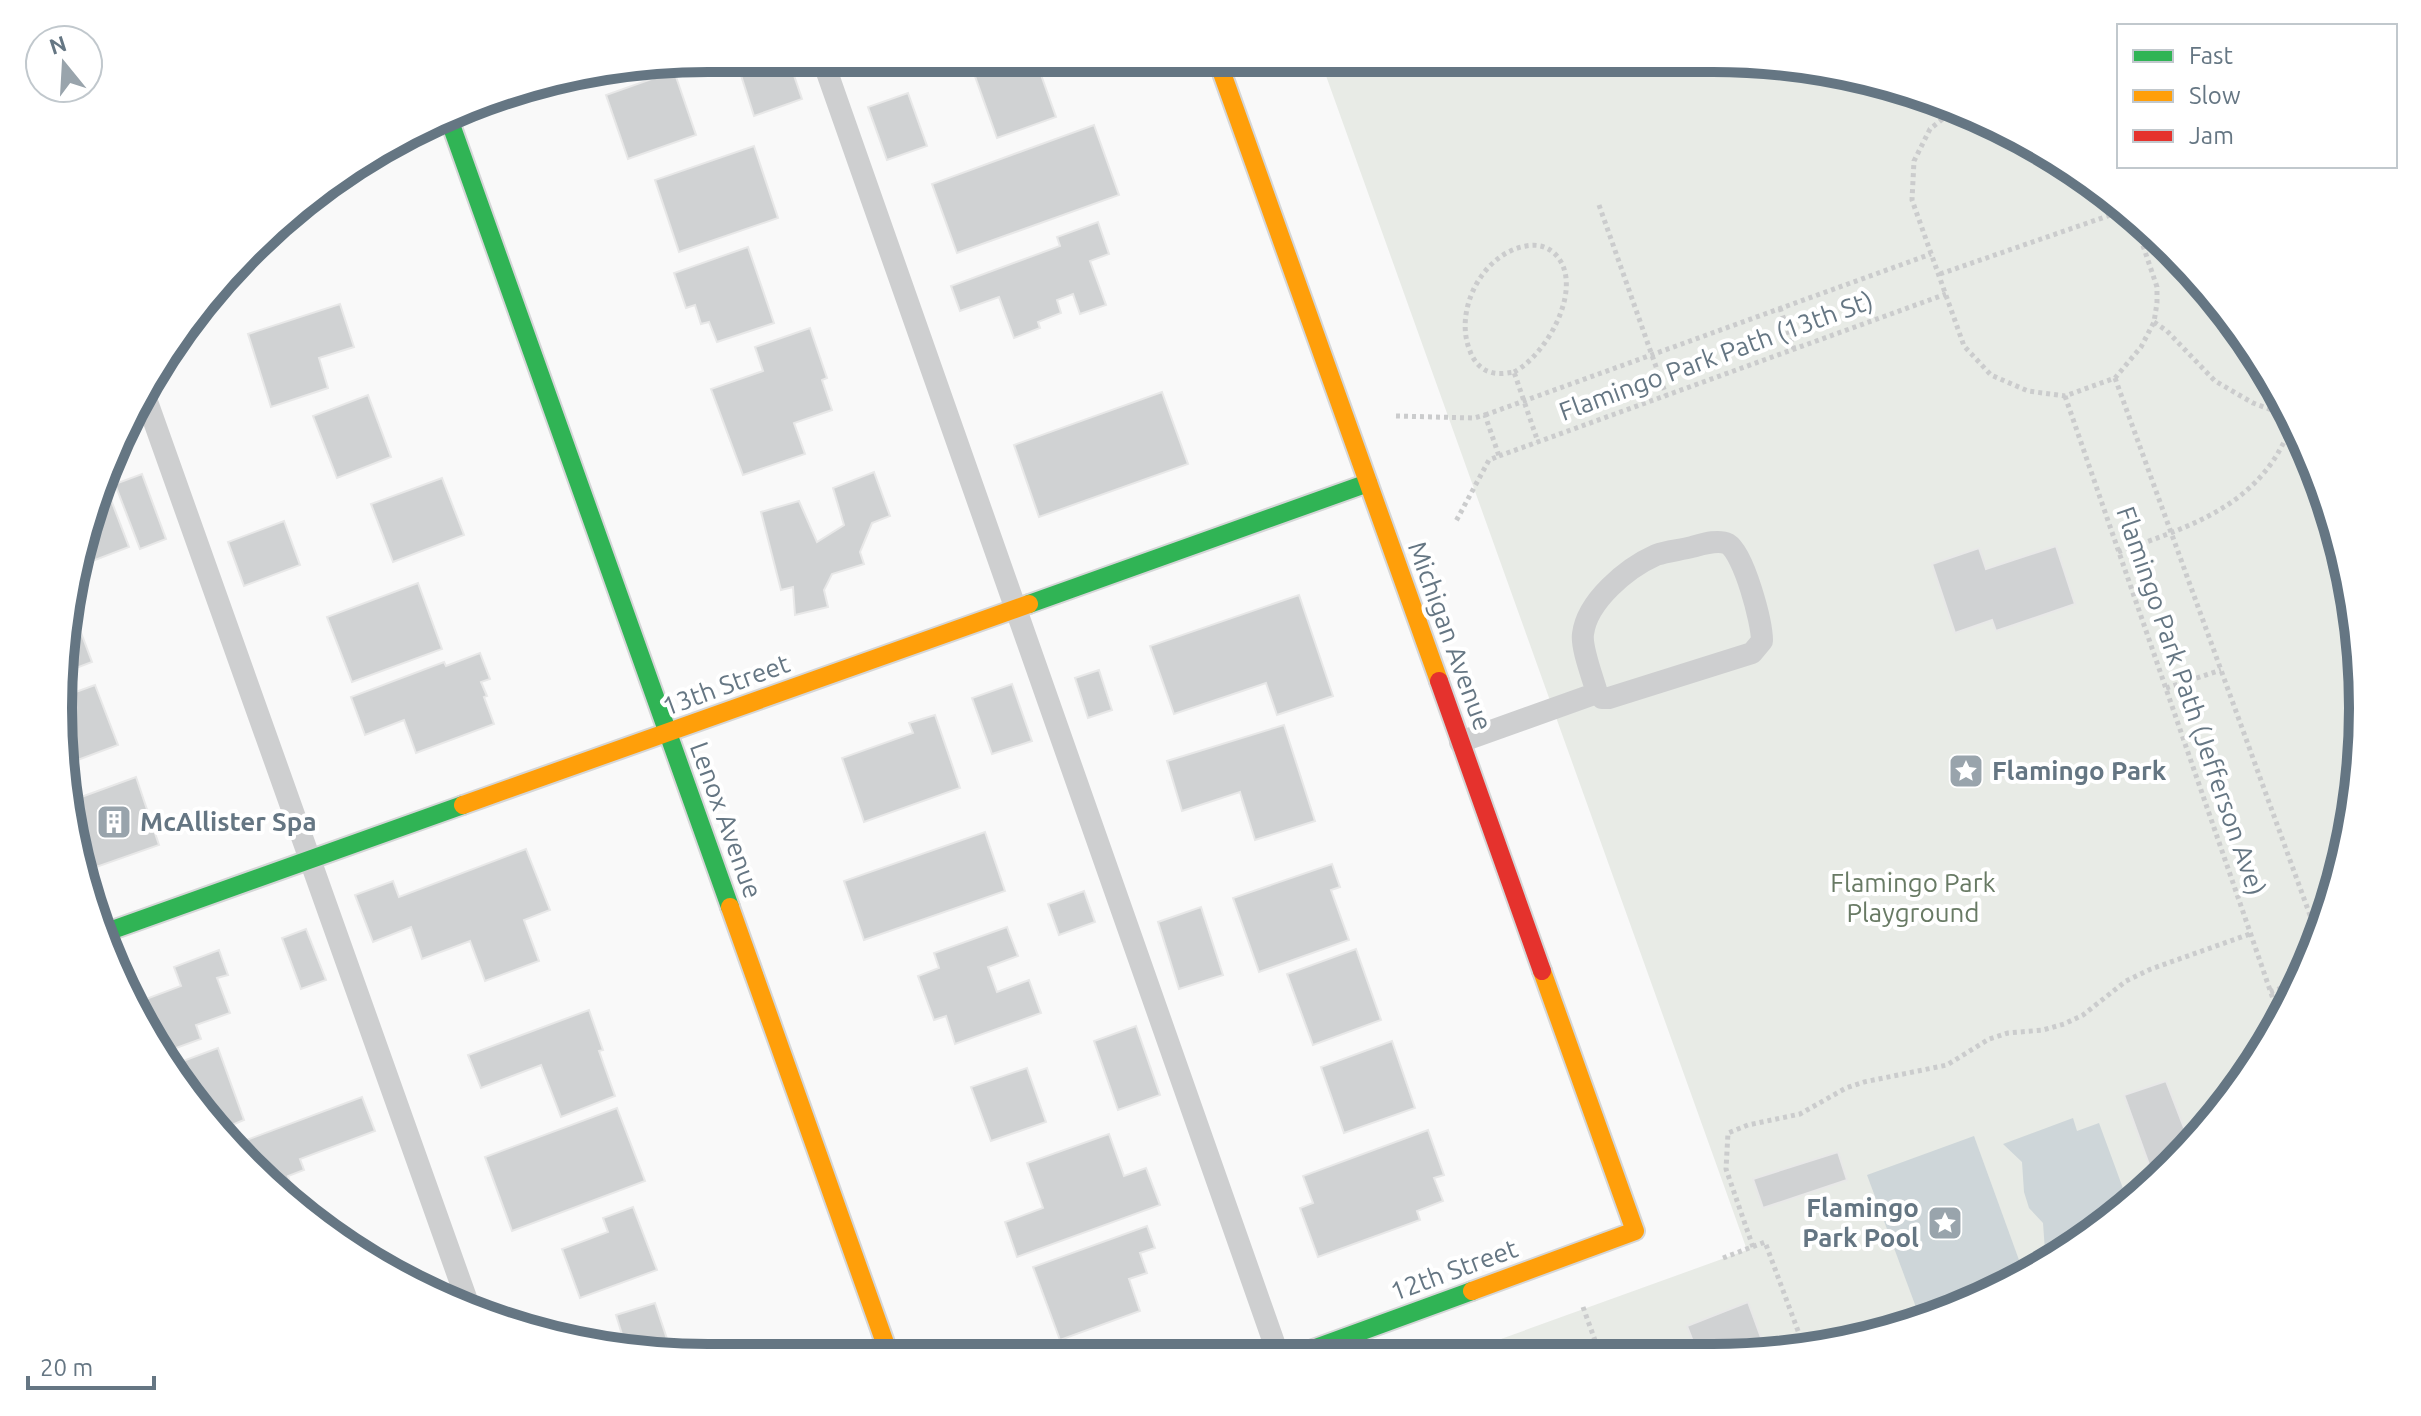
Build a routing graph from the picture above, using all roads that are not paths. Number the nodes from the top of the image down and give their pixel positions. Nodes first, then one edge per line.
1 (827, 72) edge
2 (1222, 72) edge
3 (452, 126) edge
4 (149, 406) edge
5 (1368, 483) junction
6 (1017, 608) junction
7 (1597, 693) junction
8 (668, 733) junction
9 (1460, 742) junction
10 (311, 861) junction
11 (112, 930) edge
12 (1635, 1231) joint
13 (465, 1296) edge
14 (885, 1344) edge
15 (1274, 1344) edge
16 (1326, 1344) edge

1 - 6 lane
2 - 5 street, Michigan Avenue
3 - 8 street, Lenox Avenue
4 - 10 lane
5 - 6 street, 13th Street
5 - 9 street, Michigan Avenue
6 - 8 street, 13th Street
6 - 15 lane
7 - 7 lane
7 - 9 lane
8 - 10 street, 13th Street
8 - 14 street, Lenox Avenue
9 - 12 street, Michigan Avenue
10 - 11 street, 13th Street
10 - 13 lane
12 - 16 street, 12th Street

